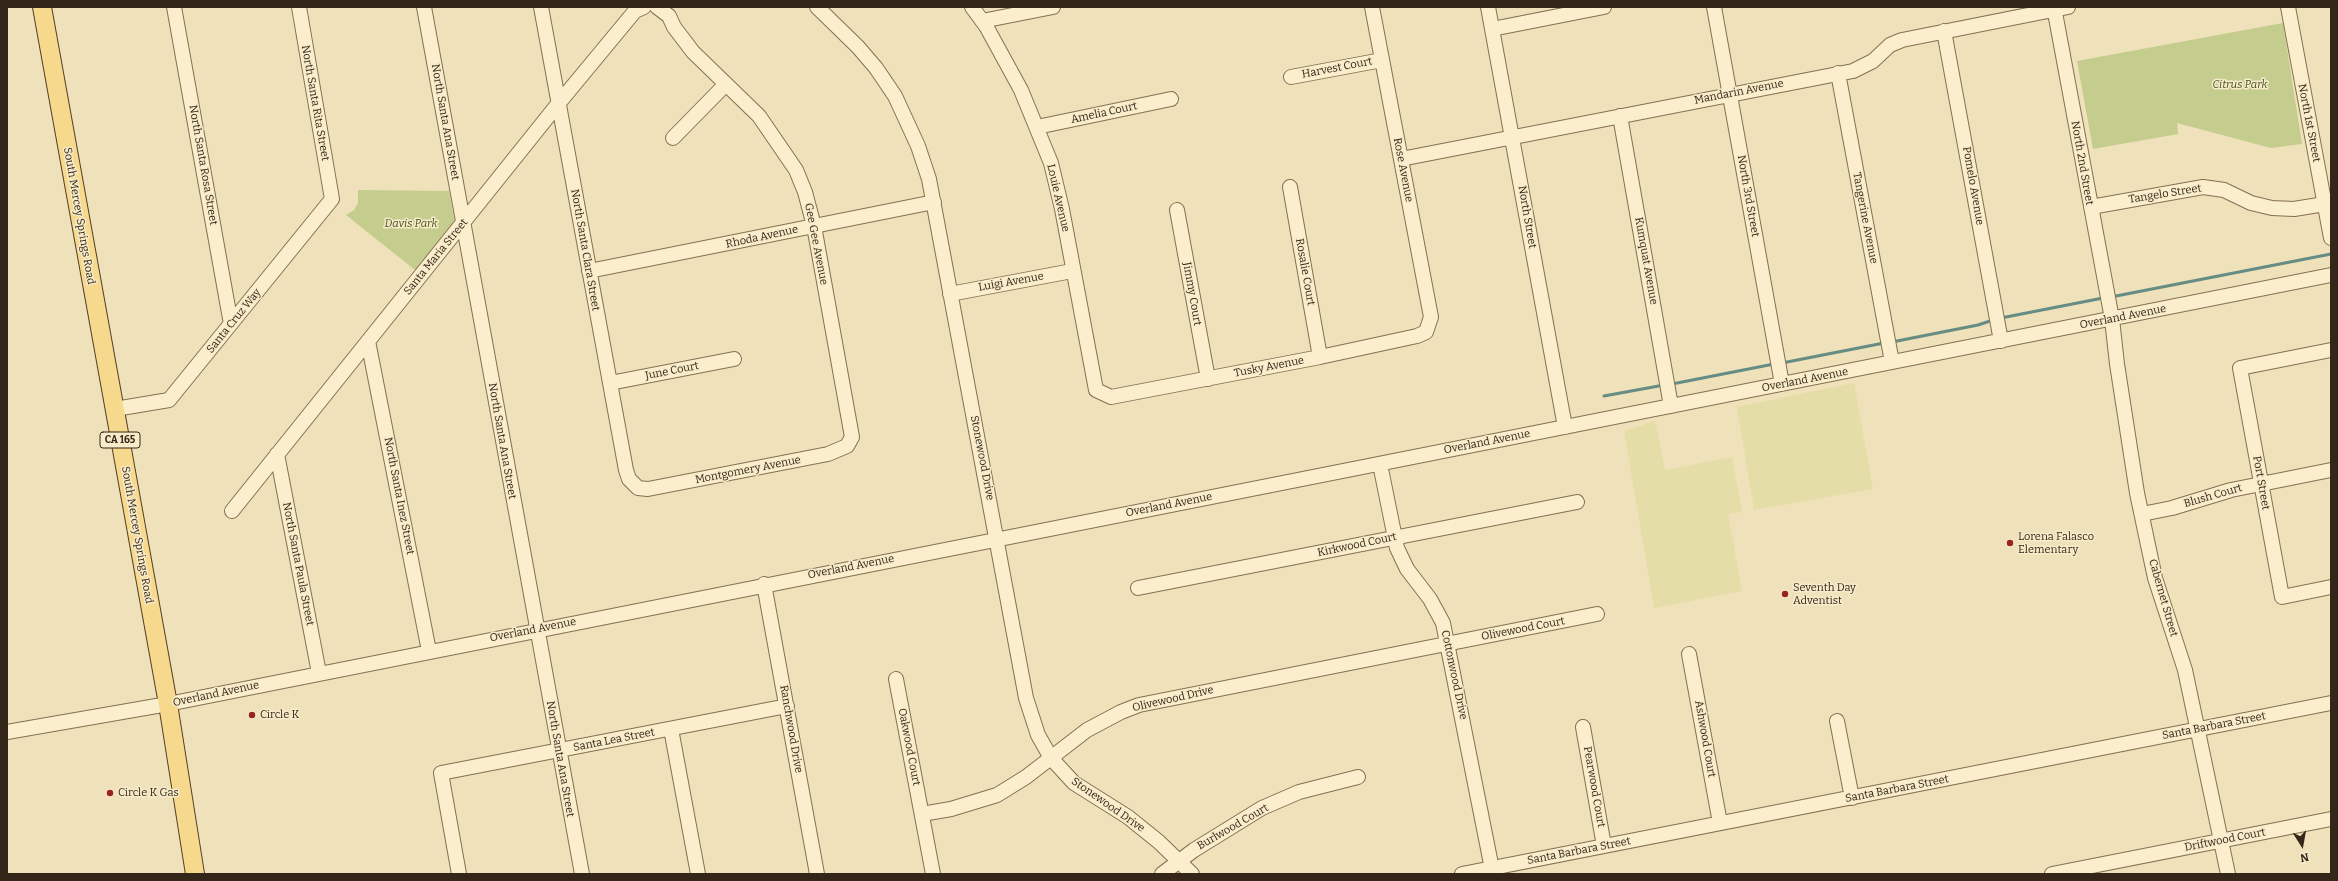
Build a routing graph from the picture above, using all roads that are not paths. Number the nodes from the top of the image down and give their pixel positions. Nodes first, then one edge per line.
1 (42, 7) edge
2 (174, 7) edge
3 (298, 7) edge
4 (424, 7) edge
5 (541, 7) edge
6 (644, 7) edge
7 (657, 7) edge
8 (817, 7) edge
9 (972, 7) edge
10 (1053, 7) edge
11 (1372, 7) edge
12 (1488, 7) edge
13 (1604, 7) edge
14 (1714, 7) edge
15 (2288, 7) edge
16 (2058, 8) edge
17 (982, 21) junction
18 (1492, 29) junction
19 (1944, 31) junction
20 (1382, 60) junction
21 (1838, 73) junction
22 (1291, 77) dead end
23 (725, 85) junction
24 (1730, 94) junction
25 (1171, 99) dead end
26 (558, 104) junction
27 (1620, 116) junction
28 (1037, 127) junction
29 (1512, 137) junction
30 (674, 138) dead end
31 (1401, 159) junction
32 (1290, 187) dead end
33 (332, 199) joint
34 (934, 202) junction
35 (2328, 204) edge
36 (2090, 207) junction
37 (1177, 210) dead end
38 (463, 224) junction
39 (814, 226) junction
40 (2331, 238) edge
41 (1072, 271) junction
42 (589, 272) junction
43 (2331, 275) edge
44 (950, 294) junction
45 (2112, 319) junction
46 (231, 324) junction
47 (1426, 332) joint
48 (368, 341) junction
49 (2001, 341) junction
50 (2331, 350) edge
51 (1320, 356) junction
52 (734, 359) dead end
53 (1892, 362) junction
54 (1208, 379) junction
55 (610, 383) junction
56 (1782, 384) junction
57 (1111, 397) joint
58 (1671, 406) junction
59 (115, 409) junction
60 (1565, 427) junction
61 (852, 437) joint
62 (277, 454) junction
63 (1380, 464) junction
64 (2331, 470) edge
65 (2261, 484) junction
66 (638, 488) joint
67 (1577, 502) dead end
68 (232, 511) dead end
69 (2142, 514) junction
70 (1394, 537) junction
71 (997, 538) junction
72 (764, 584) junction
73 (2331, 587) edge
74 (1138, 588) dead end
75 (1597, 614) dead end
76 (537, 630) junction
77 (1448, 643) junction
78 (429, 651) junction
79 (1689, 654) dead end
80 (319, 673) junction
81 (896, 679) dead end
82 (2331, 703) edge
83 (168, 704) junction
84 (787, 706) junction
85 (1837, 721) dead end
86 (1583, 727) dead end
87 (671, 729) junction
88 (2199, 729) junction
89 (7, 732) edge
90 (559, 750) junction
91 (1052, 758) junction
92 (1358, 776) dead end
93 (1852, 798) junction
94 (922, 814) junction
95 (2331, 819) edge
96 (1720, 823) junction
97 (2222, 840) junction
98 (1604, 846) junction
99 (1179, 862) junction
100 (2113, 866) edge
101 (1493, 871) edge
102 (195, 874) edge
103 (458, 874) edge
104 (582, 874) edge
105 (698, 874) edge
106 (817, 874) edge
107 (934, 874) edge
108 (1162, 874) edge
109 (1192, 874) edge
110 (1462, 874) edge
111 (2052, 874) edge
112 (2228, 874) edge

1 - 59 main road, South Mercey Springs Road / CA 165
2 - 46 street, North Santa Rosa Street
3 - 33 street, North Santa Rita Street
4 - 38 street, North Santa Ana Street
5 - 26 street, North Santa Clara Street
6 - 26 street, Santa Maria Street
7 - 23 street, Gee Gee Avenue
8 - 34 street, Stonewood Drive
9 - 17 street, Louie Avenue
10 - 17 street
11 - 20 street, Rose Avenue
12 - 18 street, North Street
13 - 18 street
14 - 24 street, North 3rd Street
15 - 35 street, North 1st Street
16 - 19 street, Mandarin Avenue
16 - 36 street, North 2nd Street
17 - 28 street, Louie Avenue
18 - 29 street, North Street
19 - 21 street, Mandarin Avenue
19 - 49 street, Pomelo Avenue
20 - 22 street, Harvest Court
20 - 31 street, Rose Avenue
21 - 24 street, Mandarin Avenue
21 - 53 street, Tangerine Avenue
23 - 30 street
23 - 39 street, Gee Gee Avenue
24 - 27 street, Mandarin Avenue
24 - 56 street, North 3rd Street
25 - 28 street, Amelia Court
26 - 38 street, Santa Maria Street
26 - 42 street, North Santa Clara Street
27 - 29 street, Mandarin Avenue
27 - 58 street, Kumquat Avenue
28 - 41 street, Louie Avenue
29 - 31 street, Mandarin Avenue
29 - 60 street, North Street
31 - 47 street, Rose Avenue
32 - 51 street, Rosalie Court
33 - 46 street, Santa Cruz Way
34 - 39 street, Rhoda Avenue
34 - 44 street, Stonewood Drive
35 - 36 street, Tangelo Street
35 - 40 street, North 1st Street
36 - 45 street, North 2nd Street
37 - 54 street, Jimmy Court
38 - 48 street, Santa Maria Street
38 - 76 street, North Santa Ana Street
39 - 42 street, Rhoda Avenue
39 - 61 street, Gee Gee Avenue
41 - 44 street, Luigi Avenue
41 - 57 street, Louie Avenue
42 - 55 street, North Santa Clara Street
43 - 45 street, Overland Avenue
44 - 71 street, Stonewood Drive
45 - 49 street, Overland Avenue
45 - 69 street, Cabernet Street
46 - 59 street, Santa Cruz Way
47 - 51 street, Tusky Avenue
48 - 62 street, Santa Maria Street
48 - 78 street, North Santa Inez Street
49 - 53 street, Overland Avenue
50 - 65 street, Port Street
51 - 54 street, Tusky Avenue
52 - 55 street, June Court
53 - 56 street, Overland Avenue
54 - 57 street, Tusky Avenue
55 - 66 street, North Santa Clara Street
56 - 58 street, Overland Avenue
58 - 60 street, Overland Avenue
59 - 83 main road, South Mercey Springs Road / CA 165
60 - 63 street, Overland Avenue
61 - 66 street, Montgomery Avenue
62 - 68 street, Santa Maria Street
62 - 80 street, North Santa Paula Street
63 - 70 street, Cottonwood Drive
63 - 71 street, Overland Avenue
64 - 65 street, Blush Court
65 - 69 street, Blush Court
65 - 73 street, Port Street
67 - 70 street, Kirkwood Court
69 - 88 street, Cabernet Street
70 - 74 street, Kirkwood Court
70 - 77 street, Cottonwood Drive
71 - 72 street, Overland Avenue
71 - 91 street, Stonewood Drive
72 - 76 street, Overland Avenue
72 - 84 street, Ranchwood Drive
75 - 77 street, Olivewood Court
76 - 78 street, Overland Avenue
76 - 90 street, North Santa Ana Street
77 - 91 street, Olivewood Drive
77 - 101 street, Cottonwood Drive
78 - 80 street, Overland Avenue
79 - 96 street, Ashwood Court
80 - 83 street, Overland Avenue
81 - 94 street, Oakwood Court
82 - 88 street, Santa Barbara Street
83 - 89 street, Overland Avenue
83 - 102 main road, South Mercey Springs Road / CA 165
84 - 87 street, Santa Lea Street
84 - 106 street, Ranchwood Drive
85 - 93 street
86 - 98 street, Pearwood Court
87 - 90 street, Santa Lea Street
87 - 105 street
88 - 93 street, Santa Barbara Street
88 - 97 street, Cabernet Street
90 - 103 street, Santa Lea Street
90 - 104 street, North Santa Ana Street
91 - 94 street, Olivewood Drive
91 - 99 street, Stonewood Drive
92 - 99 street, Burlwood Court
93 - 96 street, Santa Barbara Street
94 - 107 street, Oakwood Court
95 - 97 street, Driftwood Court
96 - 98 street, Santa Barbara Street
97 - 100 street, Driftwood Court
97 - 112 street, Cabernet Street
98 - 101 street, Santa Barbara Street
99 - 108 street, Burlwood Court
99 - 109 street, Stonewood Drive
100 - 111 street, Driftwood Court
101 - 110 street, Santa Barbara Street

